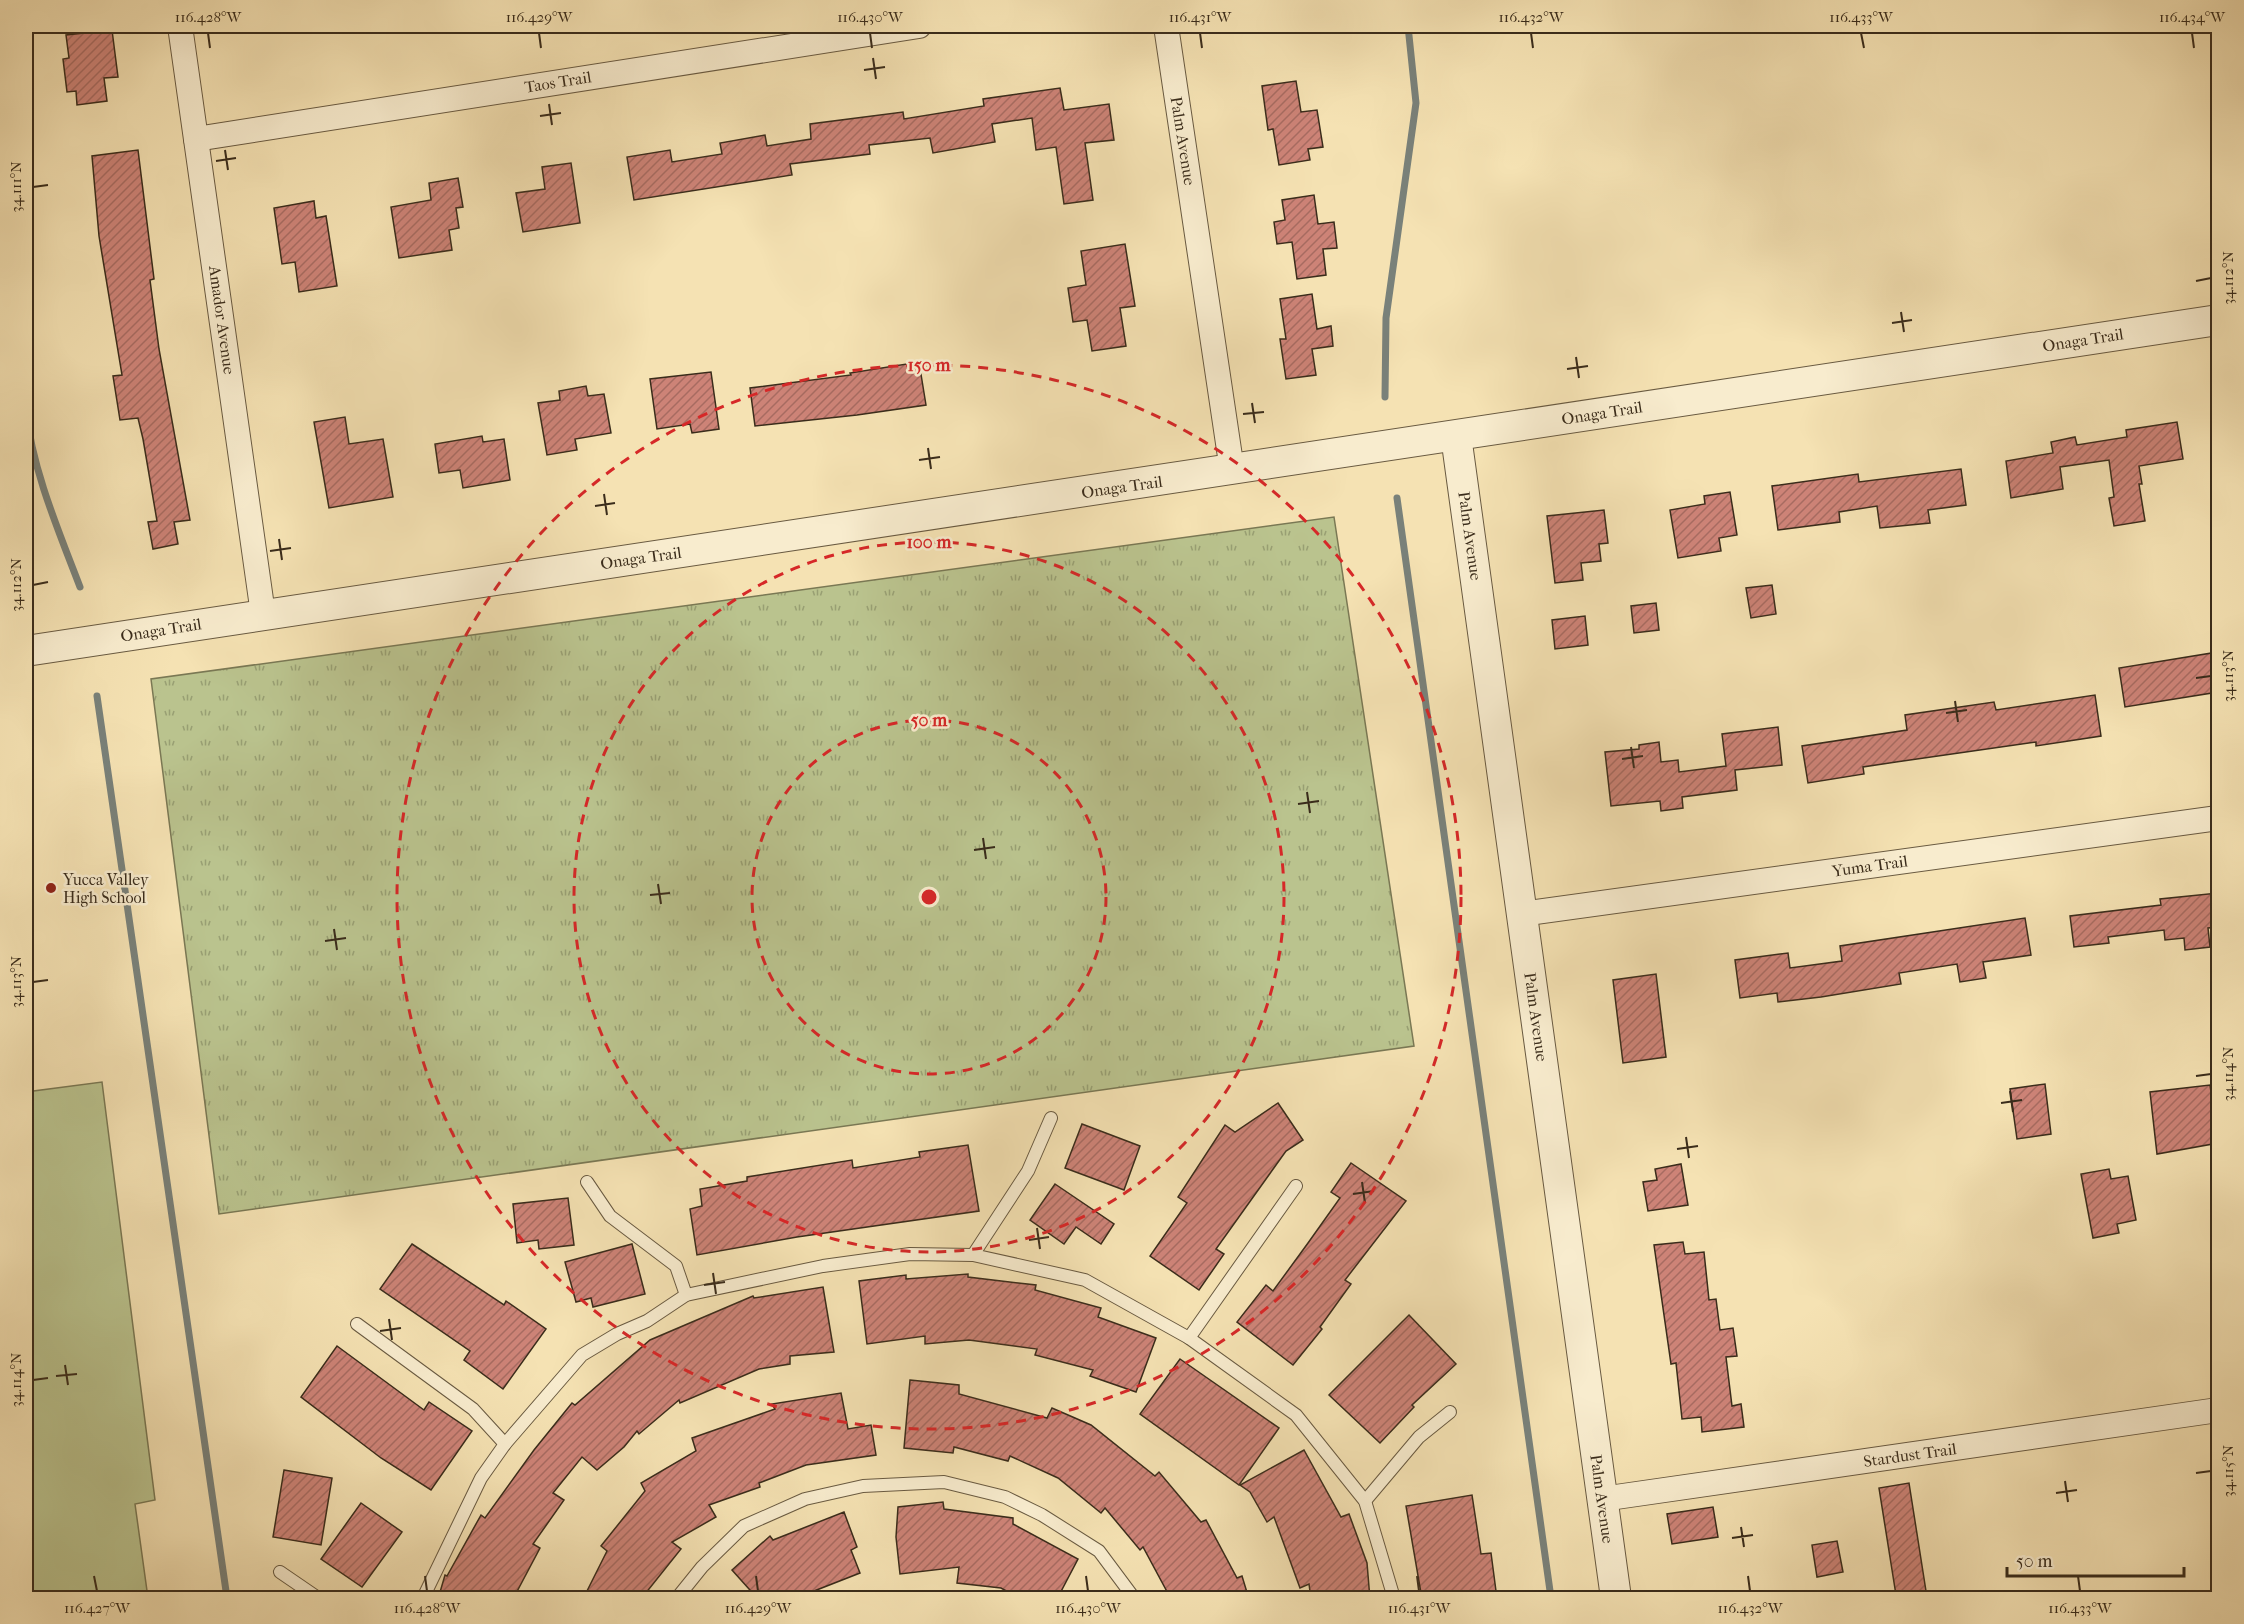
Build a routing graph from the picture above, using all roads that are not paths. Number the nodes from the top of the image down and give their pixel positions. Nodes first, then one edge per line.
1 (180, 26) edge
2 (919, 26) edge
3 (1166, 26) edge
4 (196, 139) junction
5 (2218, 320) edge
6 (1456, 436) junction
7 (1232, 471) junction
8 (263, 614) junction
9 (26, 651) edge
10 (2218, 818) edge
11 (1522, 914) junction
12 (1051, 1118) dead end
13 (587, 1182) dead end
14 (1296, 1186) dead end
15 (973, 1255) junction
16 (686, 1295) junction
17 (357, 1324) dead end
18 (1189, 1338) junction
19 (2218, 1410) edge
20 (1450, 1412) dead end
21 (505, 1444) junction
22 (1602, 1499) junction
23 (1365, 1501) junction
24 (280, 1572) dead end
25 (318, 1599) edge
26 (423, 1599) edge
27 (677, 1599) edge
28 (1134, 1599) edge
29 (1394, 1599) edge
30 (1616, 1599) edge

1 - 4 street, Amador Avenue
2 - 4 street, Taos Trail
3 - 7 street, Palm Avenue
4 - 8 street, Amador Avenue
5 - 6 street, Onaga Trail
6 - 7 street, Onaga Trail
6 - 11 street, Palm Avenue
7 - 8 street, Onaga Trail
8 - 9 street, Onaga Trail
10 - 11 street, Yuma Trail
11 - 22 street, Palm Avenue
12 - 15 lane
13 - 16 lane
14 - 18 lane
15 - 16 lane
15 - 18 lane
16 - 21 lane
17 - 21 lane
18 - 23 lane
19 - 22 street, Stardust Trail
20 - 23 lane
21 - 26 lane
22 - 30 street, Palm Avenue
23 - 29 lane
24 - 25 lane
27 - 28 lane

